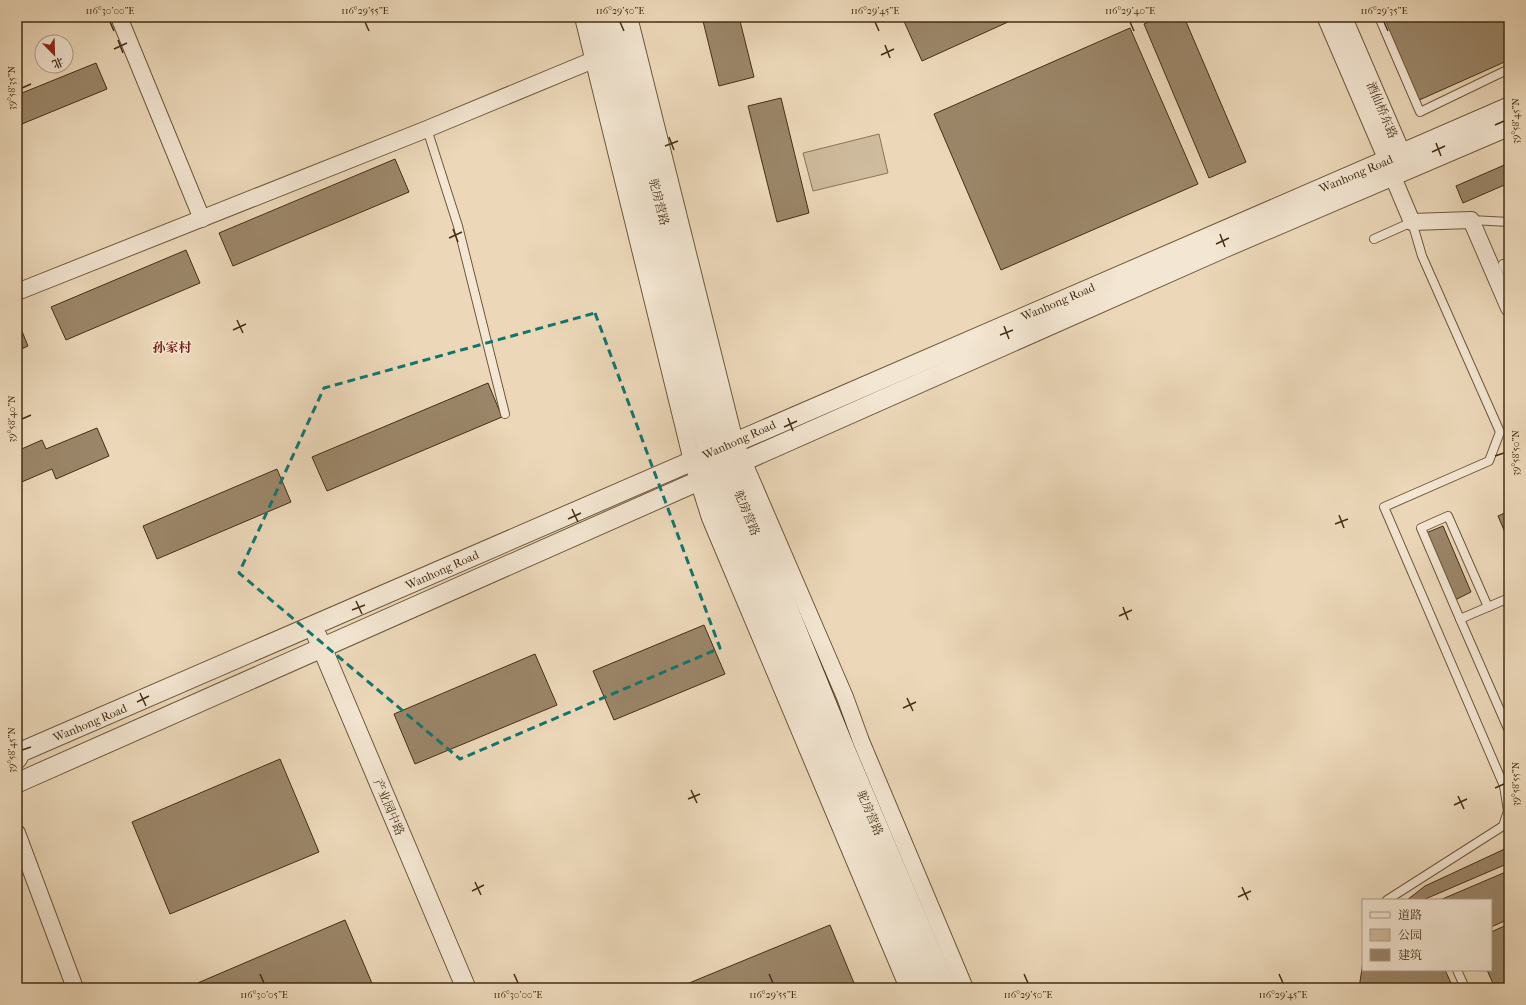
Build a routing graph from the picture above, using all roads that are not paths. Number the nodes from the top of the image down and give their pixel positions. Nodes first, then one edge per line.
1 (119, 17) edge
2 (583, 17) edge
3 (597, 17) edge
4 (613, 17) edge
5 (629, 17) edge
6 (1327, 17) edge
7 (1342, 17) edge
8 (1379, 17) edge
9 (600, 58) junction
10 (1509, 69) edge
11 (1509, 107) edge
12 (1509, 126) edge
13 (427, 129) junction
14 (1394, 163) junction
15 (202, 219) junction
16 (1471, 220) junction
17 (1412, 222) junction
18 (1509, 222) edge
19 (1374, 239) dead end
20 (1503, 264) dead end
21 (1509, 277) edge
22 (17, 292) edge
23 (1509, 308) edge
24 (505, 414) dead end
25 (718, 461) junction
26 (1509, 598) edge
27 (1488, 607) junction
28 (1460, 619) junction
29 (313, 626) junction
30 (322, 648) junction
31 (1509, 731) edge
32 (17, 759) edge
33 (17, 783) edge
34 (17, 834) edge
35 (1389, 899) edge
36 (1457, 971) edge
37 (75, 988) edge
38 (466, 988) edge
39 (908, 988) edge
40 (927, 988) edge
41 (945, 988) edge
42 (965, 988) edge
43 (1465, 988) edge

1 - 15 street
2 - 9 street
3 - 9 street, 驼房营路
4 - 25 street, 驼房营路
5 - 25 street
6 - 14 street, 酒仙桥东路
7 - 14 street, 酒仙桥东路
8 - 10 lane
9 - 13 street
9 - 25 street, 驼房营路
11 - 14 street, Wanhong Road
12 - 14 street, Wanhong Road
13 - 15 street
13 - 24 lane
14 - 17 street
14 - 25 street, Wanhong Road
15 - 22 street
16 - 17 street
16 - 18 lane
16 - 23 street
17 - 19 lane
17 - 35 lane
20 - 21 lane
25 - 29 street, Wanhong Road
25 - 30 street, Wanhong Road
25 - 39 street
25 - 40 main road, 驼房营路
25 - 41 main road, 驼房营路
25 - 42 street
26 - 27 lane
27 - 28 lane
27 - 28 lane
28 - 31 lane
29 - 30 street, 产业园中路
29 - 32 street, Wanhong Road
30 - 33 street, Wanhong Road
30 - 38 street, 产业园中路
34 - 37 street
36 - 43 lane

